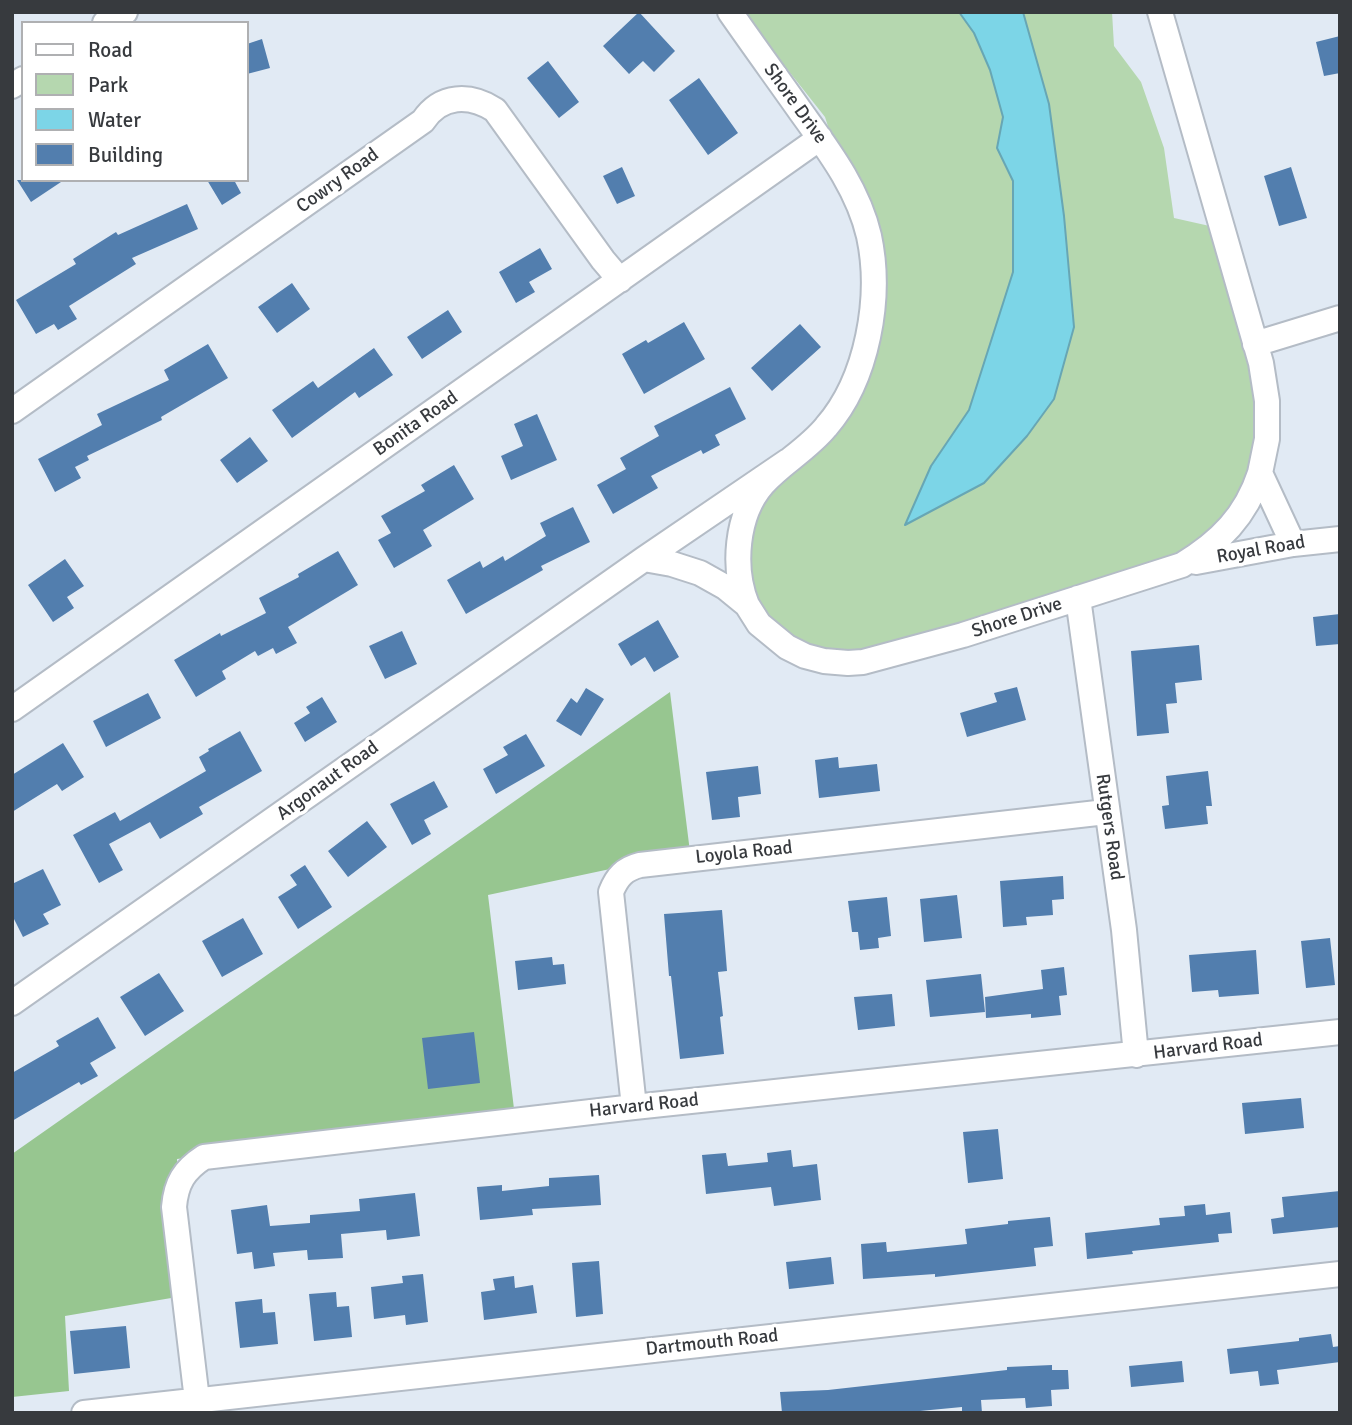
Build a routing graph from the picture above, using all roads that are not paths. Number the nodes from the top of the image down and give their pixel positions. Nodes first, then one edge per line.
1 (125, 12) edge
2 (730, 12) edge
3 (1160, 12) edge
4 (109, 21) edge
5 (820, 138) junction
6 (620, 280) junction
7 (1340, 318) edge
8 (1255, 344) junction
9 (12, 411) edge
10 (788, 461) junction
11 (1260, 472) junction
12 (1340, 538) edge
13 (1293, 544) junction
14 (644, 559) junction
15 (1182, 565) junction
16 (1078, 598) junction
17 (747, 605) junction
18 (12, 709) edge
19 (1106, 812) junction
20 (12, 1003) edge
21 (1340, 1032) edge
22 (1136, 1055) junction
23 (634, 1107) junction
24 (1340, 1274) edge
25 (197, 1401) junction
26 (84, 1413) edge

1 - 4 street
2 - 5 street, Shore Drive
3 - 8 street, Shore Drive
5 - 6 street, Bonita Road
5 - 10 street, Shore Drive
6 - 9 street, Cowry Road
6 - 18 street, Bonita Road
7 - 8 street
8 - 11 street, Shore Drive
10 - 14 street, Shore Drive
10 - 17 street, Shore Drive
11 - 13 street
11 - 15 street, Shore Drive
12 - 13 street, Royal Road
13 - 15 street, Royal Road
14 - 17 street, Shore Drive
14 - 20 street, Argonaut Road
15 - 16 street, Shore Drive
16 - 17 street, Shore Drive
16 - 19 street, Rutgers Road
19 - 22 street, Rutgers Road
19 - 23 street, Loyola Road
21 - 22 street, Harvard Road
22 - 23 street, Harvard Road
23 - 25 street, Harvard Road
24 - 25 street, Dartmouth Road
25 - 26 street, Dartmouth Road

